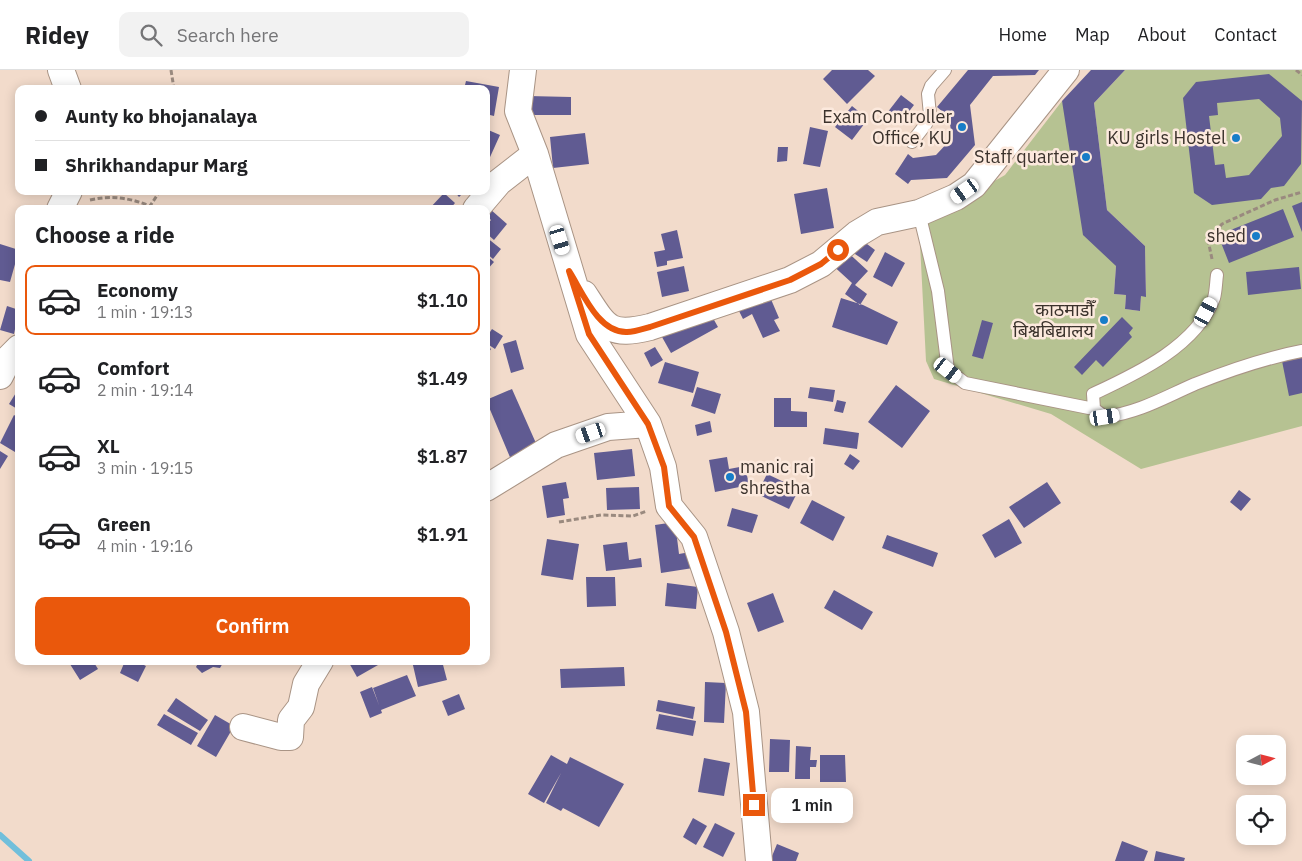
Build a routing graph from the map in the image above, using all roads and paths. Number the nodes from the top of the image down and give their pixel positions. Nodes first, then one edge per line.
1 (61, 70) edge
2 (171, 70) edge
3 (523, 70) edge
4 (944, 70) edge
5 (1066, 70) edge
6 (1296, 70) edge
7 (1302, 75) edge
8 (67, 85) edge
9 (173, 85) edge
10 (912, 142) dead end
11 (535, 154) junction
12 (1302, 192) edge
13 (490, 193) edge
14 (488, 195) edge
15 (78, 196) edge
16 (66, 205) edge
17 (147, 205) edge
18 (479, 205) edge
19 (919, 213) junction
20 (569, 271) junction
21 (1217, 275) joint
22 (1302, 351) edge
23 (15, 352) edge
24 (0, 376) edge
25 (1094, 409) junction
26 (648, 424) junction
27 (490, 486) edge
28 (669, 506) junction
29 (559, 522) dead end
30 (318, 665) edge
31 (242, 727) dead end
32 (759, 861) edge

1 - 8 street
2 - 9 path
3 - 11 street
4 - 10 lane
5 - 19 street
6 - 7 path
11 - 13 street
11 - 20 street
12 - 21 path
14 - 18 street
15 - 16 street
15 - 17 path
19 - 20 street
19 - 25 lane
20 - 26 street
21 - 25 lane
22 - 25 lane
23 - 24 street
26 - 27 street
26 - 28 street
28 - 29 path
28 - 32 street
30 - 31 street

